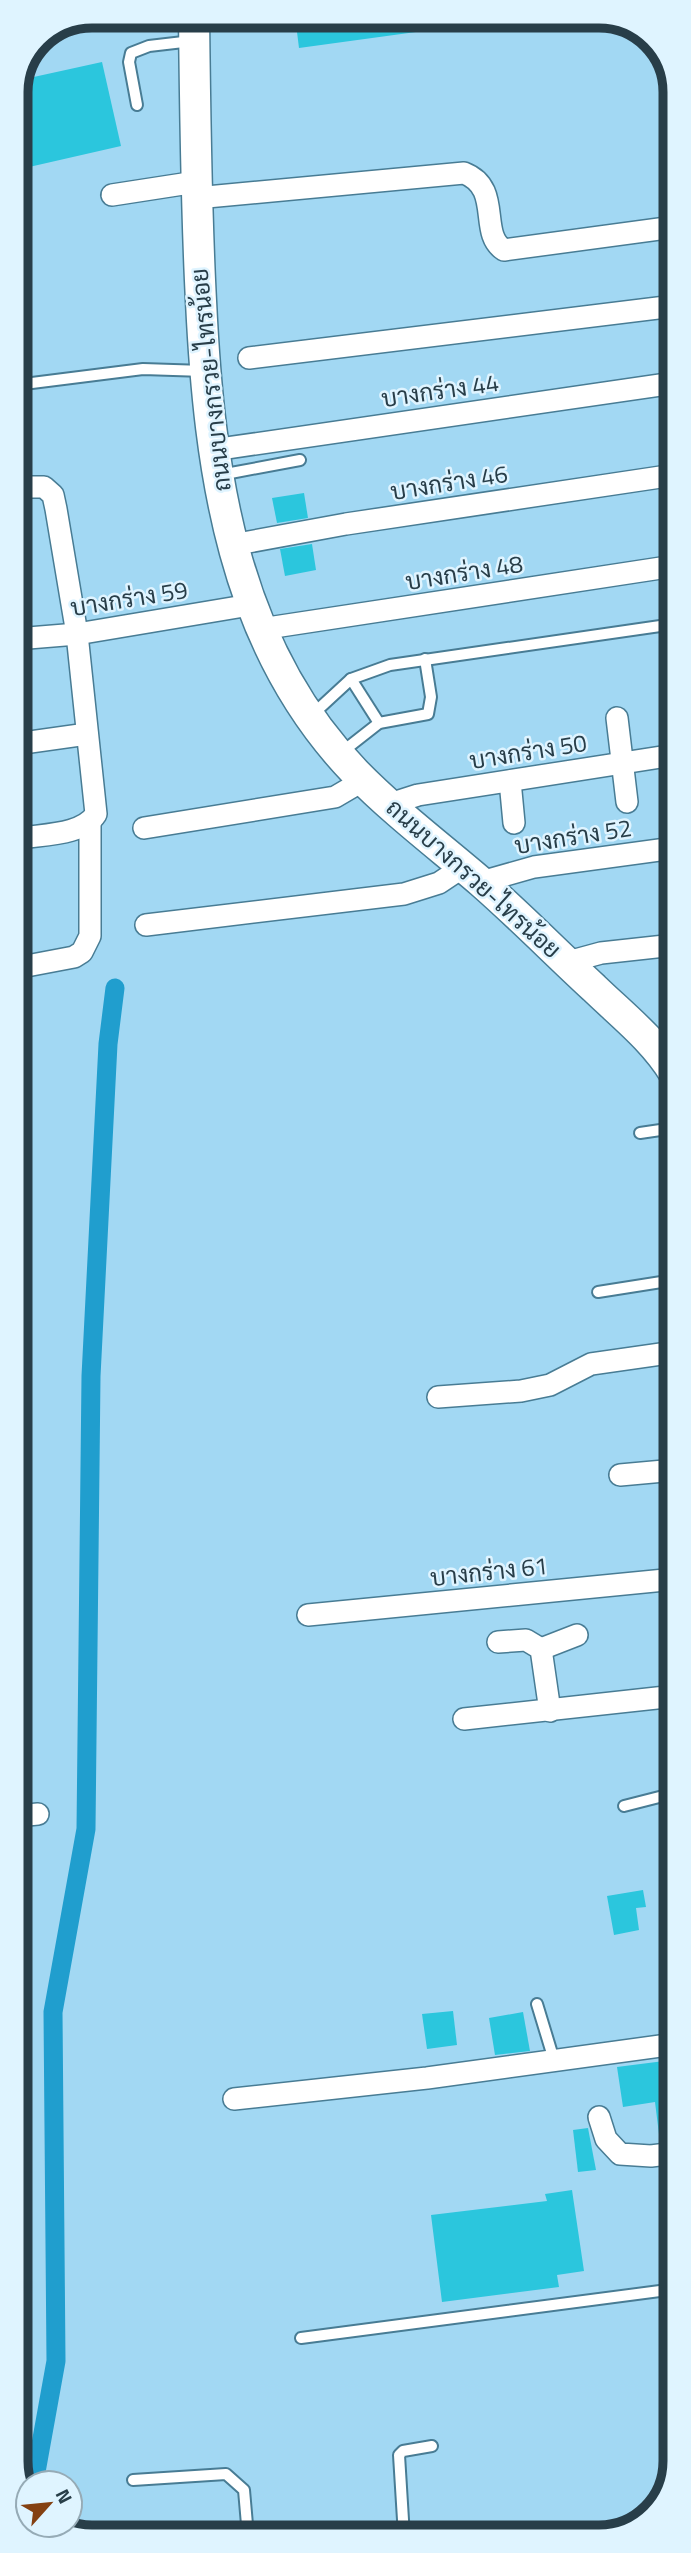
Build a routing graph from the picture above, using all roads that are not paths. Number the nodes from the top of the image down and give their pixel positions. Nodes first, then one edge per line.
1 (195, 28) edge
2 (137, 105) dead end
3 (196, 190) junction
4 (112, 195) dead end
5 (663, 228) edge
6 (663, 307) edge
7 (249, 358) dead end
8 (204, 371) junction
9 (28, 383) edge
10 (663, 385) edge
11 (300, 460) dead end
12 (215, 463) junction
13 (663, 477) edge
14 (28, 484) edge
15 (232, 545) junction
16 (663, 567) edge
17 (256, 617) junction
18 (663, 626) edge
19 (76, 634) junction
20 (28, 638) edge
21 (425, 659) junction
22 (351, 679) junction
23 (310, 717) junction
24 (617, 718) dead end
25 (379, 723) junction
26 (87, 734) junction
27 (28, 742) edge
28 (340, 754) junction
29 (663, 757) edge
30 (622, 763) junction
31 (364, 780) junction
32 (510, 781) junction
33 (627, 802) dead end
34 (390, 804) junction
35 (514, 823) dead end
36 (90, 824) junction
37 (144, 828) dead end
38 (28, 837) edge
39 (663, 849) edge
40 (472, 875) junction
41 (146, 925) dead end
42 (663, 947) edge
43 (568, 962) junction
44 (28, 966) edge
45 (663, 1057) edge
46 (663, 1130) edge
47 (640, 1133) dead end
48 (663, 1282) edge
49 (598, 1292) dead end
50 (663, 1354) edge
51 (438, 1397) dead end
52 (663, 1471) edge
53 (620, 1475) dead end
54 (663, 1580) edge
55 (308, 1615) dead end
56 (577, 1635) dead end
57 (498, 1643) dead end
58 (541, 1649) junction
59 (663, 1697) edge
60 (550, 1711) junction
61 (464, 1719) dead end
62 (663, 1796) edge
63 (624, 1806) dead end
64 (38, 1814) dead end
65 (28, 1815) edge
66 (537, 2004) dead end
67 (663, 2046) edge
68 (554, 2060) junction
69 (234, 2099) dead end
70 (598, 2117) dead end
71 (663, 2155) edge
72 (663, 2291) edge
73 (301, 2338) dead end
74 (432, 2446) dead end
75 (133, 2480) dead end
76 (247, 2525) edge
77 (403, 2525) edge

1 - 2 lane
1 - 3 main road, ถนนบางกรวย-ไทรน้อย
3 - 4 street
3 - 5 street
3 - 8 main road, ถนนบางกรวย-ไทรน้อย
6 - 7 street
8 - 9 lane
8 - 12 main road, ถนนบางกรวย-ไทรน้อย
10 - 12 street, บางกร่าง 44
11 - 12 lane
12 - 15 main road, ถนนบางกรวย-ไทรน้อย
13 - 15 street, บางกร่าง 46
14 - 19 street
15 - 17 main road, ถนนบางกรวย-ไทรน้อย
16 - 17 street, บางกร่าง 48
17 - 19 street, บางกร่าง 59
17 - 23 main road, ถนนบางกรวย-ไทรน้อย
18 - 21 lane
19 - 20 street, บางกร่าง 59
19 - 26 street
21 - 22 lane
21 - 25 lane
22 - 23 lane
22 - 25 lane
23 - 28 main road, ถนนบางกรวย-ไทรน้อย
24 - 30 street
25 - 28 lane
26 - 27 street
26 - 36 street
28 - 31 main road, ถนนบางกรวย-ไทรน้อย
29 - 30 street, บางกร่าง 50
30 - 32 street, บางกร่าง 50
30 - 33 street
31 - 34 main road, ถนนบางกรวย-ไทรน้อย
31 - 37 street
32 - 34 street, บางกร่าง 50
32 - 35 street
34 - 40 main road, ถนนบางกรวย-ไทรน้อย
36 - 38 street
36 - 44 street
39 - 40 street, บางกร่าง 52
40 - 41 street, บางกร่าง 52
40 - 43 main road, ถนนบางกรวย-ไทรน้อย
42 - 43 street
43 - 45 main road, ถนนบางกรวย-ไทรน้อย
46 - 47 lane
48 - 49 lane
50 - 51 street
52 - 53 street
54 - 55 street, บางกร่าง 61
56 - 58 street
57 - 58 street
58 - 60 street
59 - 60 street
60 - 61 street
62 - 63 lane
64 - 65 street
66 - 68 lane
67 - 68 street
68 - 69 street
70 - 71 street
72 - 73 lane
74 - 77 lane
75 - 76 lane

